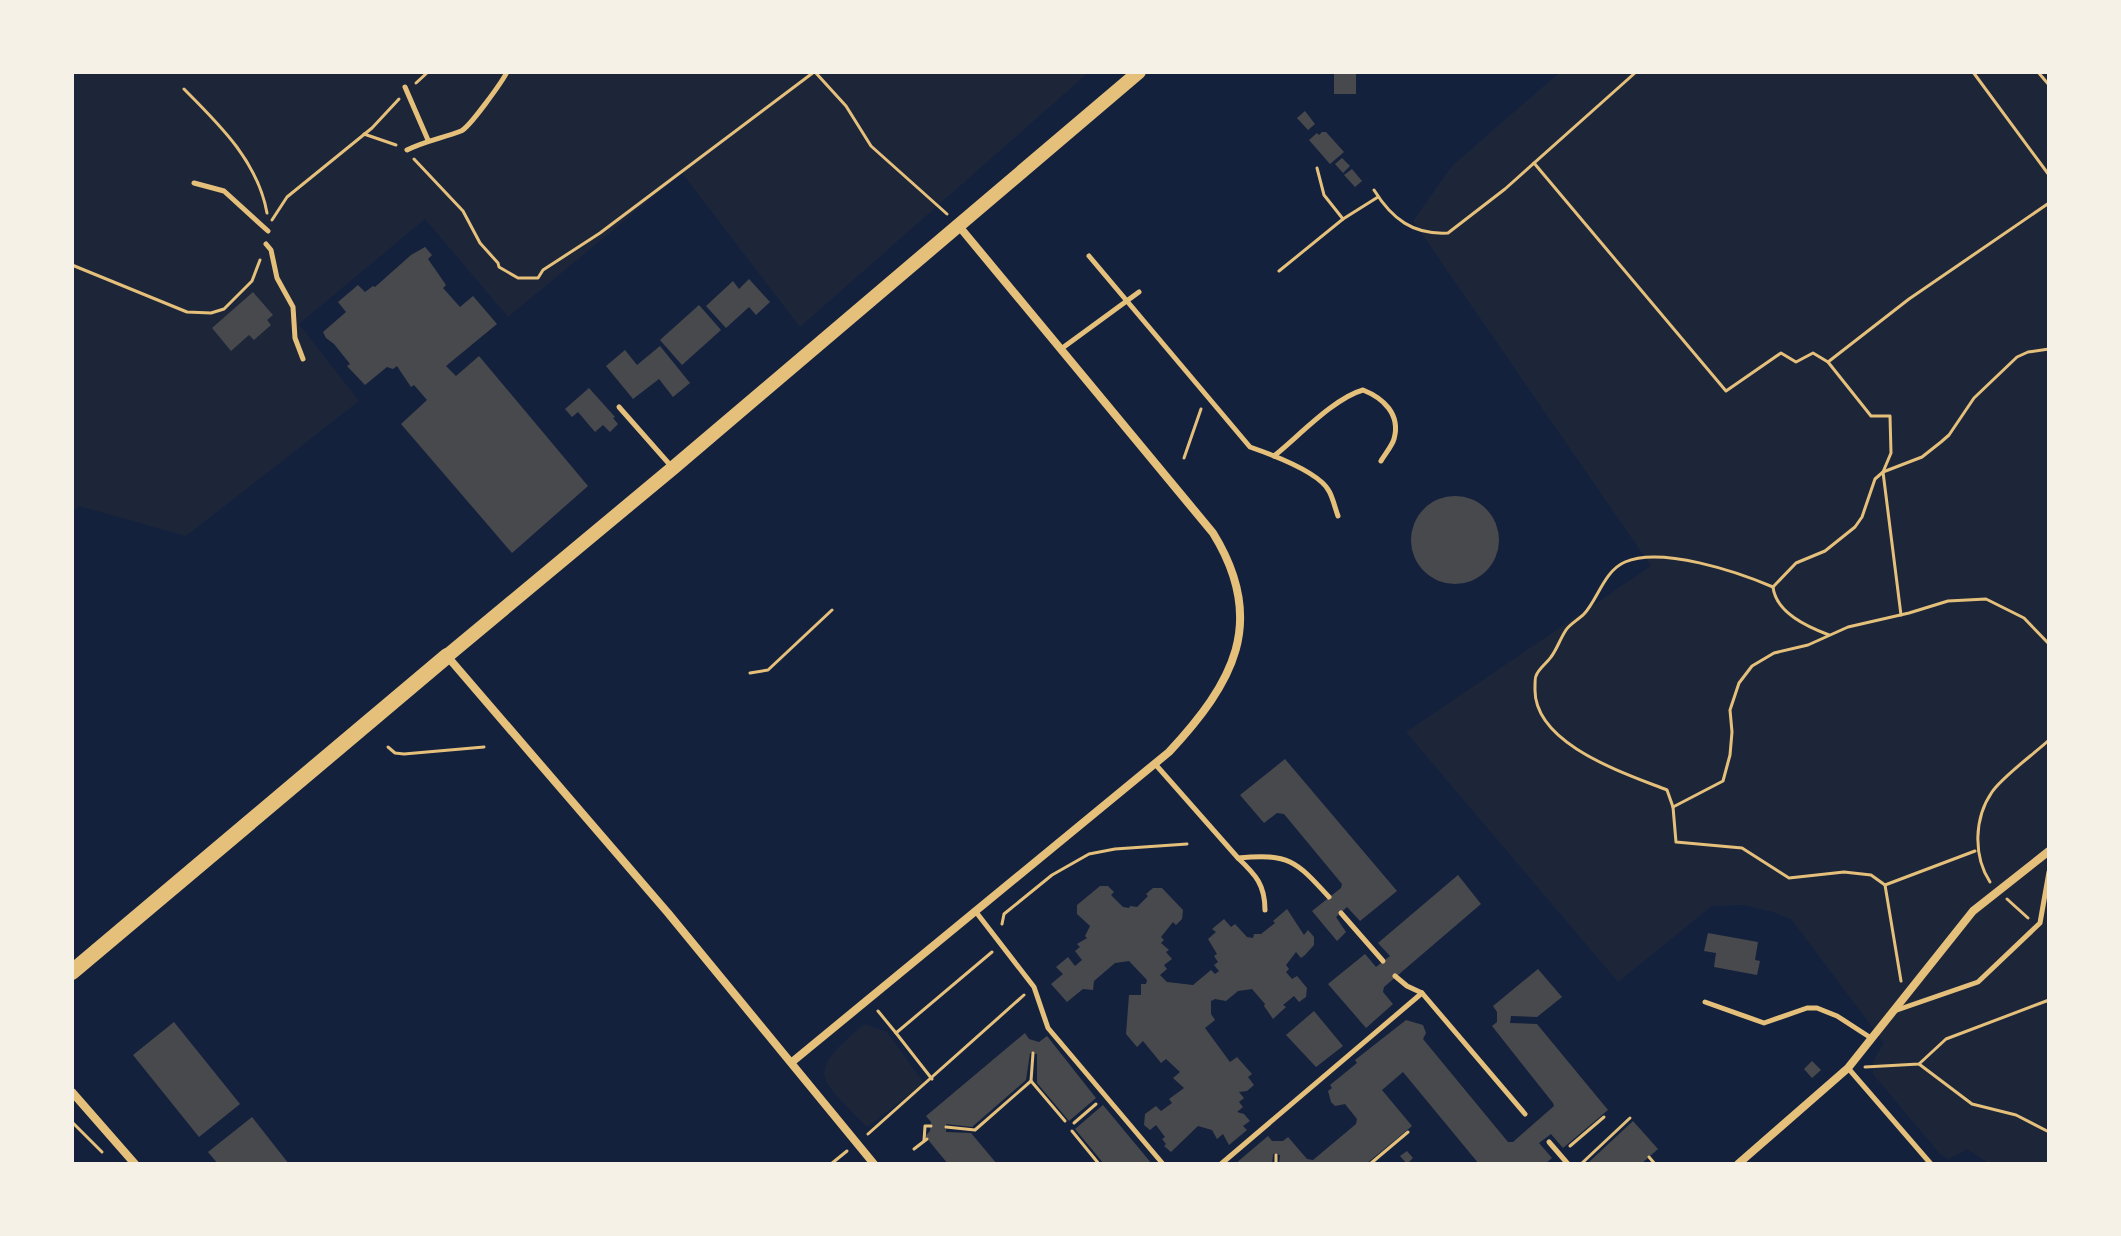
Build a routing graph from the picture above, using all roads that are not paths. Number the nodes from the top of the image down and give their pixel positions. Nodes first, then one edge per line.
1 (507, 72) edge
2 (1139, 72) edge
3 (406, 89) road end
4 (428, 140) junction
5 (407, 150) road end
6 (194, 183) dead end
7 (958, 225) junction
8 (268, 231) road end
9 (266, 244) road end
10 (1089, 256) dead end
11 (1139, 292) dead end
12 (1128, 300) junction
13 (1061, 349) junction
14 (303, 359) dead end
15 (619, 407) dead end
16 (1274, 456) junction
17 (1381, 461) dead end
18 (673, 468) junction
19 (1338, 516) dead end
20 (447, 656) junction
21 (1156, 765) junction
22 (2049, 851) edge
23 (1238, 858) junction
24 (2049, 872) edge
25 (1329, 897) dead end
26 (1265, 910) dead end
27 (976, 912) junction
28 (1341, 913) dead end
29 (1383, 961) dead end
30 (72, 972) edge
31 (1395, 976) dead end
32 (1422, 993) junction
33 (1705, 1002) dead end
34 (1892, 1012) junction
35 (1871, 1038) junction
36 (792, 1062) junction
37 (1848, 1068) junction
38 (72, 1092) edge
39 (1525, 1114) dead end
40 (1549, 1142) dead end
41 (135, 1164) edge
42 (874, 1164) edge
43 (1163, 1164) edge
44 (1221, 1164) edge
45 (1568, 1164) edge
46 (1738, 1164) edge
47 (1931, 1164) edge

1 - 4 lane
2 - 7 street
3 - 4 lane
4 - 5 lane
6 - 8 lane
7 - 13 street
7 - 18 street
9 - 14 lane
10 - 12 lane
11 - 12 lane
12 - 13 lane
12 - 16 lane
13 - 21 street
15 - 18 lane
16 - 17 lane
16 - 19 lane
18 - 20 street
20 - 30 main road
20 - 36 street
21 - 23 lane
21 - 27 street
22 - 34 street
23 - 25 lane
23 - 26 lane
24 - 34 lane
27 - 36 street
27 - 43 lane
28 - 29 lane
31 - 32 lane
32 - 39 lane
32 - 44 lane
33 - 35 lane
34 - 35 street
35 - 37 street
36 - 42 street
37 - 46 street
37 - 47 lane
38 - 41 street
40 - 45 lane

